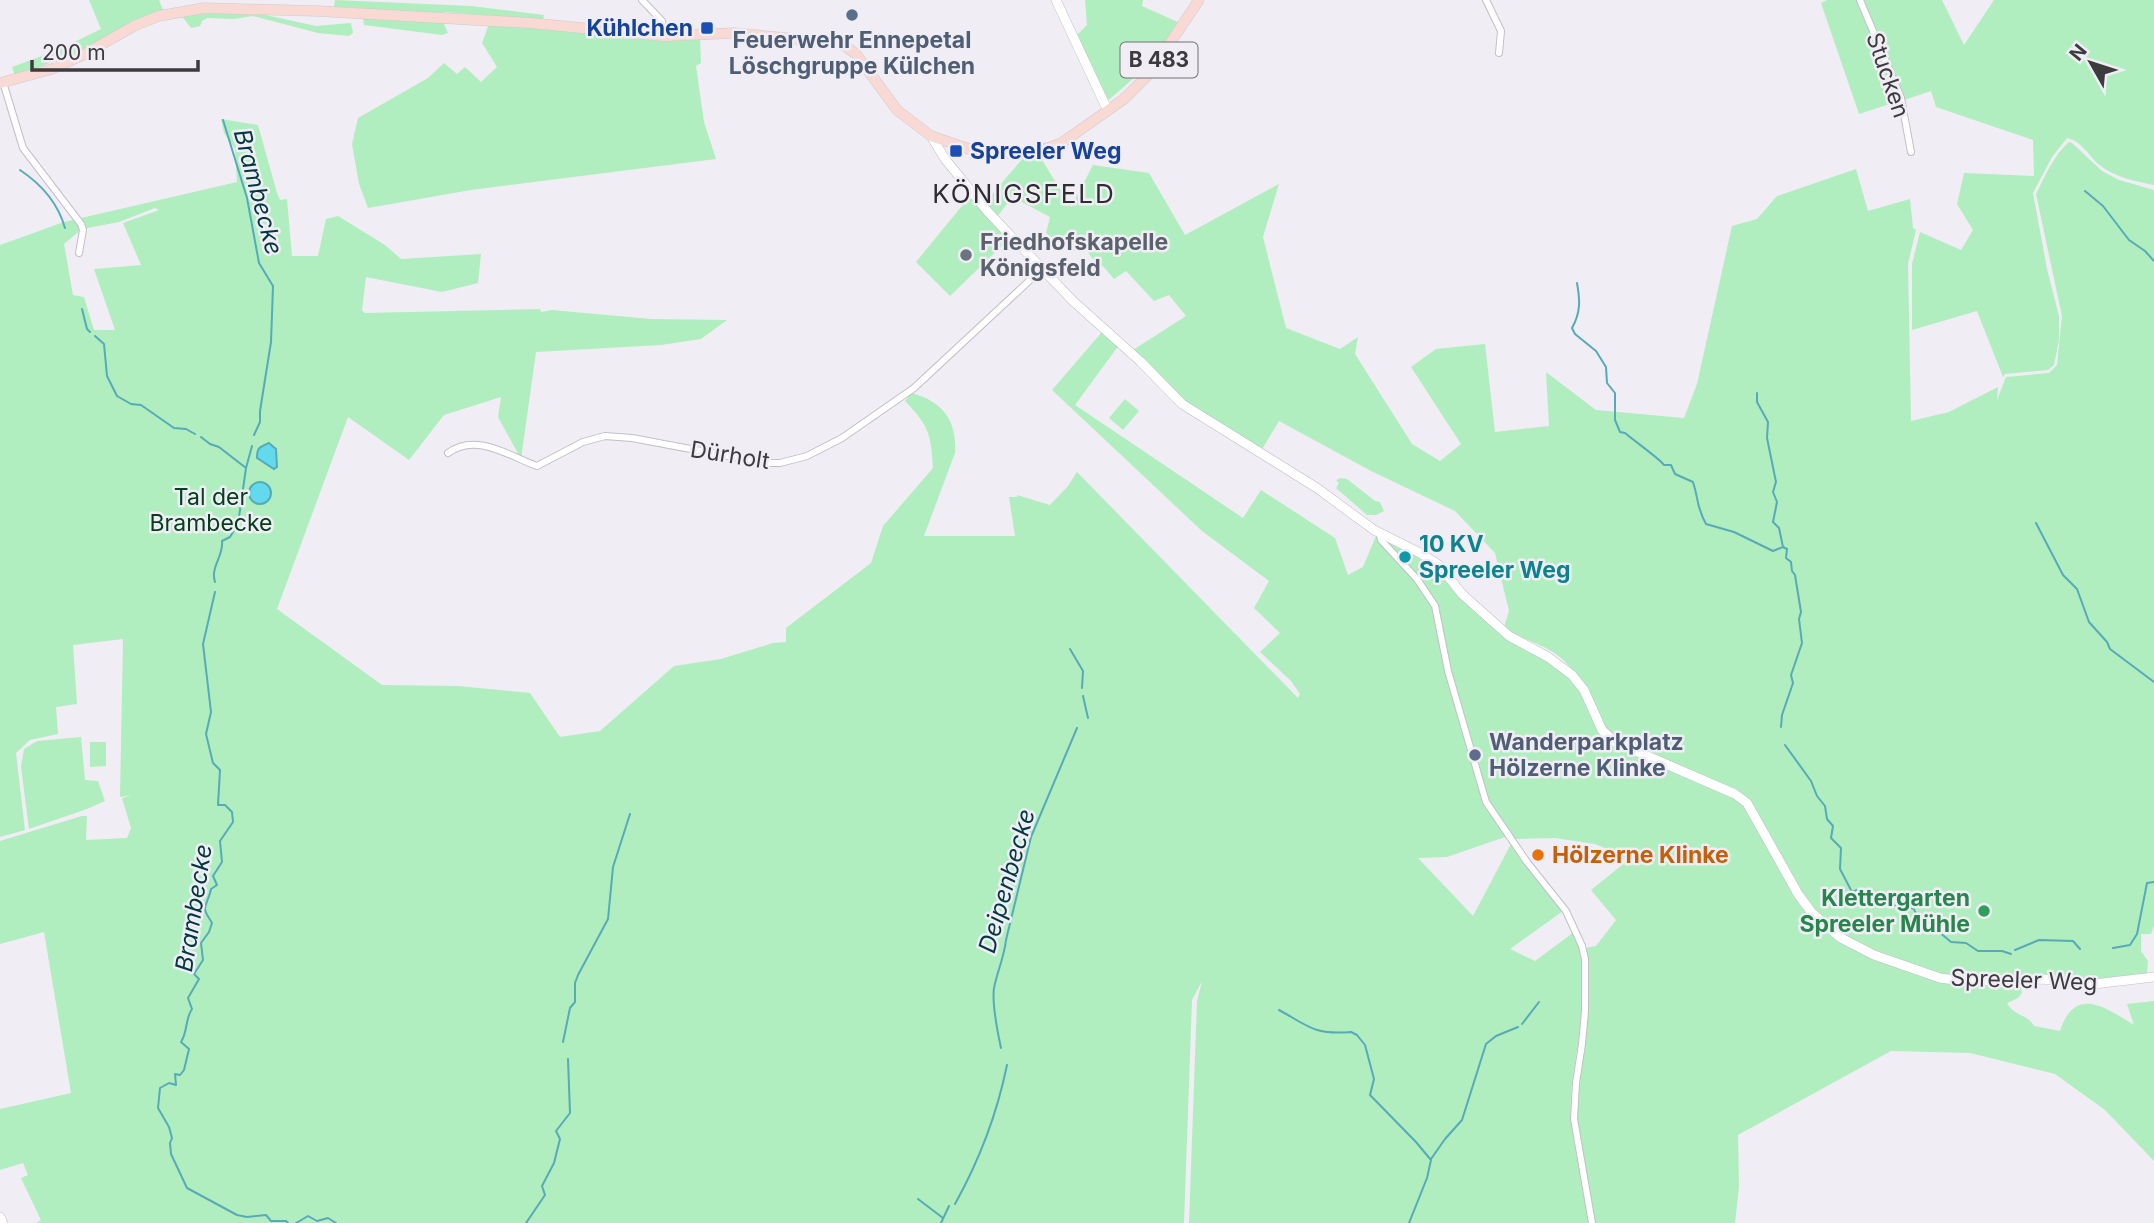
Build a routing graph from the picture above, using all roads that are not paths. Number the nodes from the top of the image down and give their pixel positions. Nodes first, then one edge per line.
1 (642, 0) edge
2 (1056, 0) edge
3 (1199, 0) edge
4 (1486, 0) edge
5 (1860, 0) edge
6 (664, 36) junction
7 (1499, 53) dead end
8 (1, 83) edge
9 (1108, 111) junction
10 (931, 136) junction
11 (1911, 152) dead end
12 (79, 253) dead end
13 (1043, 268) junction
14 (448, 453) dead end
15 (1380, 534) junction
16 (2154, 977) edge
17 (0, 1217) edge
18 (3, 1223) edge
19 (1592, 1223) edge

1 - 6 street
2 - 9 street
3 - 9 main road, B 483
4 - 7 street
5 - 11 street, Stucken
6 - 8 main road
6 - 10 main road, B 483
8 - 12 street
9 - 10 main road, B 483
10 - 13 street, Spreeler Weg
13 - 14 street, Dürholt
13 - 15 street, Spreeler Weg
15 - 16 street, Spreeler Weg
15 - 19 street
17 - 18 street

